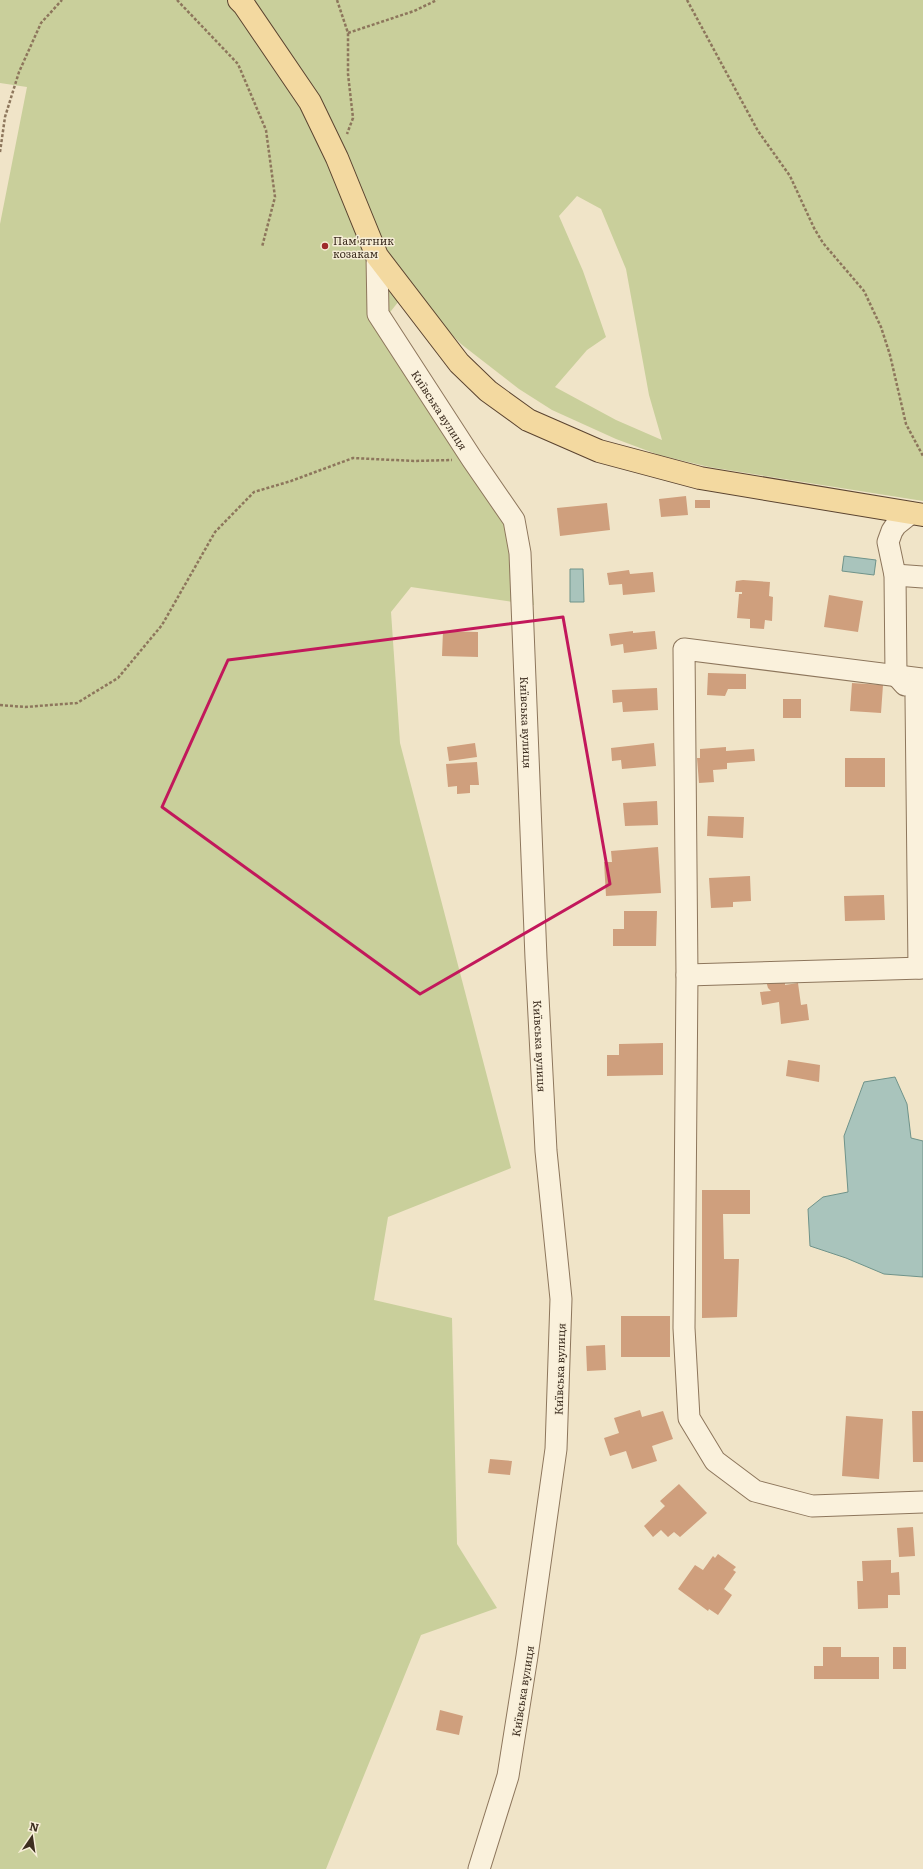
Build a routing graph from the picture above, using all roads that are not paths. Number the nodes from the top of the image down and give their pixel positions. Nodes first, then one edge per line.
1 (239, 0) edge
2 (377, 256) junction
3 (917, 514) edge
4 (895, 575) junction
5 (923, 577) edge
6 (896, 675) junction
7 (921, 685) edge
8 (921, 968) edge
9 (687, 975) junction
10 (923, 1502) edge
11 (479, 1869) edge

1 - 2 main road
2 - 3 main road
2 - 11 street, Київська вулиця
3 - 4 street
4 - 5 street
4 - 6 street
6 - 7 street
6 - 9 street
7 - 8 street
8 - 9 street
9 - 10 street

